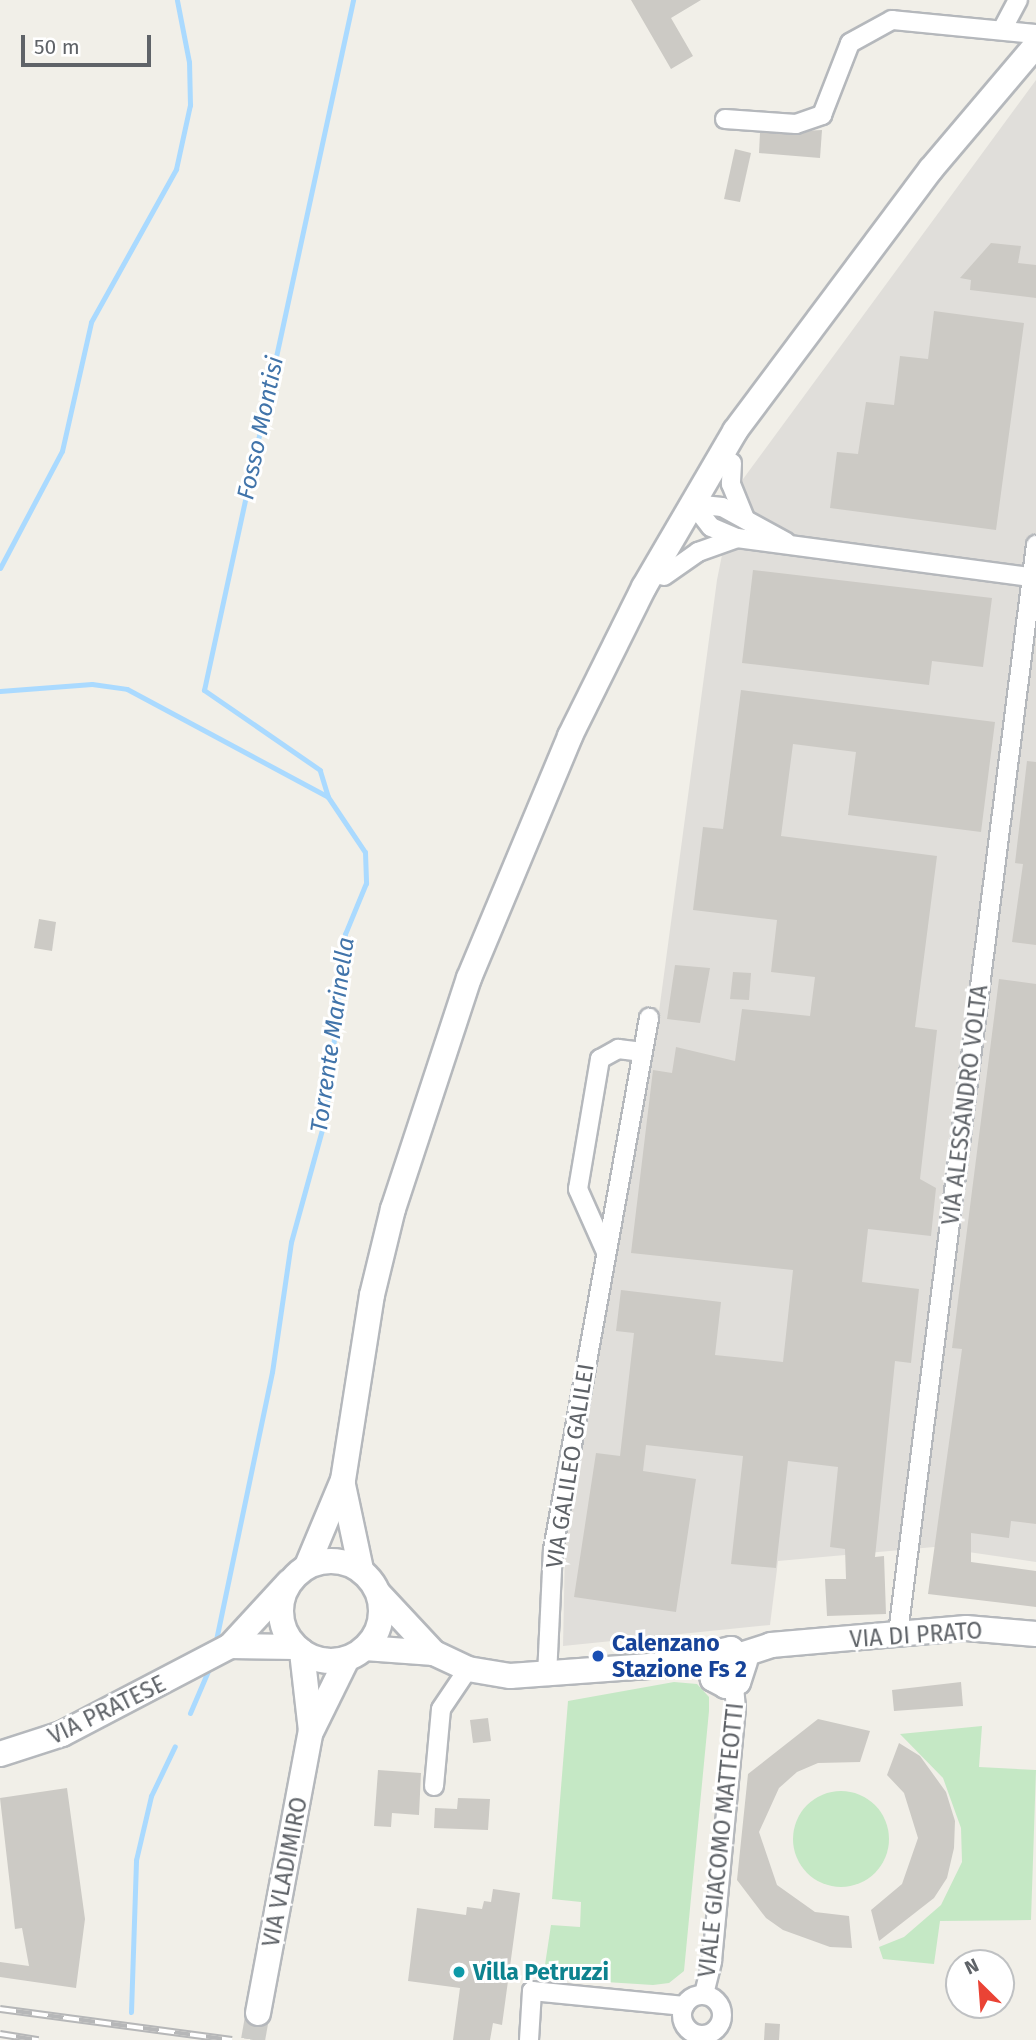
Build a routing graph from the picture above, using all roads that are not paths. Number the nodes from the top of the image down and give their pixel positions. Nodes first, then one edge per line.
1 (1018, 0) edge
2 (1003, 28) junction
3 (1036, 34) edge
4 (1036, 46) edge
5 (724, 119) dead end
6 (778, 377) junction
7 (732, 463) junction
8 (700, 508) junction
9 (745, 519) junction
10 (737, 538) junction
11 (786, 542) junction
12 (1036, 545) edge
13 (664, 576) junction
14 (1034, 578) edge
15 (622, 637) junction
16 (649, 1018) dead end
17 (643, 1052) junction
18 (617, 1203) junction
19 (588, 1209) junction
20 (607, 1258) junction
21 (343, 1480) junction
22 (361, 1570) junction
23 (298, 1574) junction
24 (379, 1594) junction
25 (898, 1633) junction
26 (1036, 1634) edge
27 (298, 1649) junction
28 (220, 1652) junction
29 (356, 1653) junction
30 (434, 1653) junction
31 (712, 1663) junction
32 (740, 1669) junction
33 (468, 1670) junction
34 (547, 1676) junction
35 (311, 1731) junction
36 (0, 1754) edge
37 (433, 1786) dead end
38 (705, 1994) junction
39 (684, 2006) junction
40 (258, 2012) tunnel mouth
41 (529, 2040) edge

1 - 2 street
2 - 3 street
2 - 5 street
4 - 6 main road
6 - 7 main road
6 - 8 main road
7 - 8 main road
7 - 9 street
8 - 9 street
8 - 10 street
8 - 13 main road
8 - 15 main road
9 - 11 street
10 - 11 street
10 - 13 street
11 - 14 street
12 - 14 street, VIA ALESSANDRO VOLTA
13 - 15 main road
14 - 25 street, VIA ALESSANDRO VOLTA
15 - 21 main road
16 - 17 street, VIA GALILEO GALILEI
17 - 18 street, VIA GALILEO GALILEI
17 - 19 street
18 - 19 street
18 - 20 street, VIA GALILEO GALILEI
19 - 20 street
20 - 34 street, VIA GALILEO GALILEI
21 - 22 main road
21 - 23 main road
22 - 23 main road
22 - 24 main road, VIA DI PRATO
23 - 27 main road
23 - 28 main road
24 - 29 main road
24 - 30 main road, VIA DI PRATO
25 - 26 main road, VIA DI PRATO
25 - 32 main road, VIA DI PRATO
27 - 28 main road, VIA DI PRATO
27 - 29 main road, VIA DI PRATO
27 - 35 main road, VIA VLADIMIRO
28 - 36 main road, VIA PRATESE
29 - 30 main road, VIA DI PRATO
29 - 35 main road, VIA VLADIMIRO
30 - 33 main road, VIA DI PRATO
31 - 32 main road, VIA DI PRATO
31 - 32 main road, VIA DI PRATO
31 - 34 main road, VIA DI PRATO
32 - 38 street, VIALE GIACOMO MATTEOTTI
33 - 34 main road, VIA DI PRATO
33 - 37 street
35 - 40 main road, VIA VLADIMIRO
38 - 39 street
38 - 39 street
39 - 41 street

